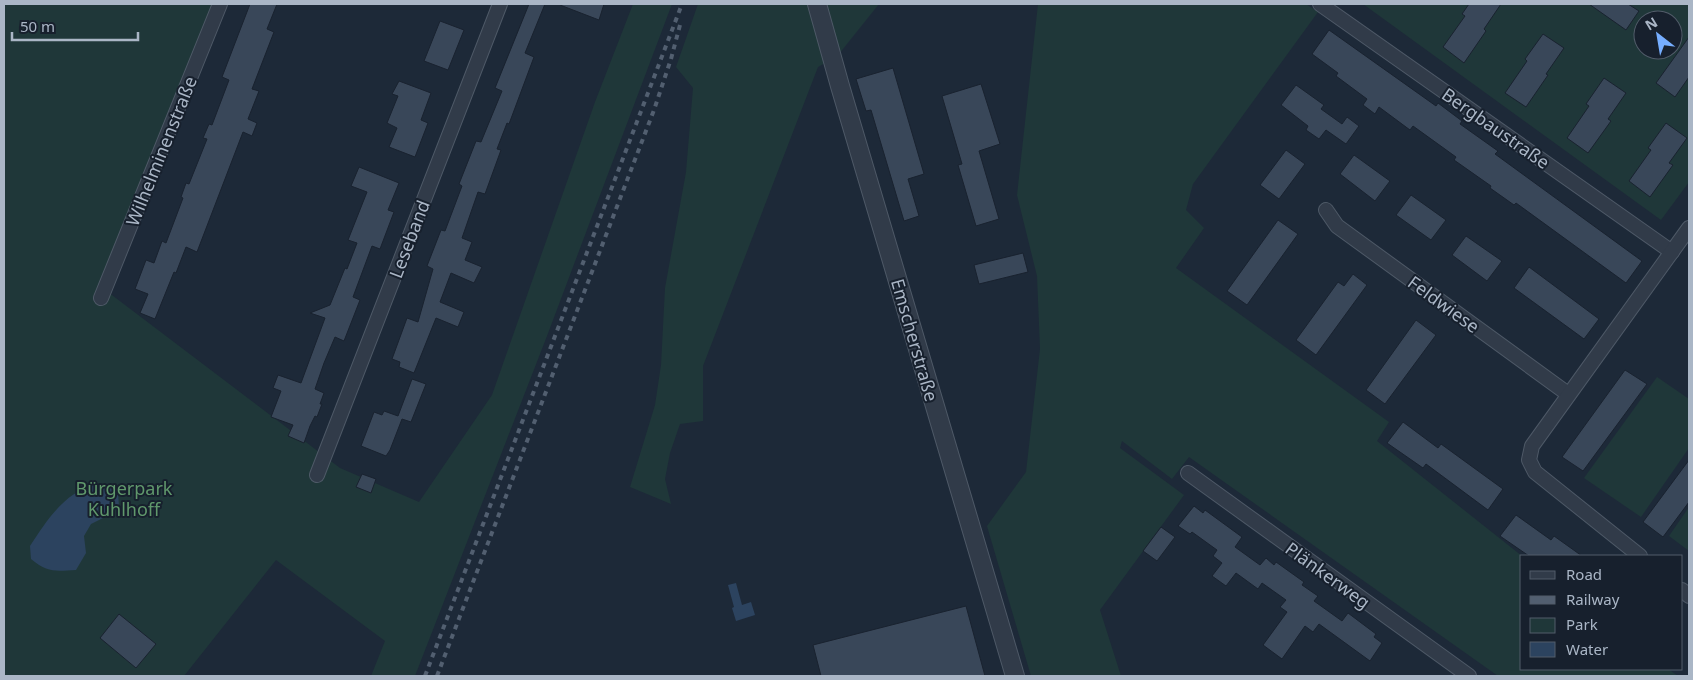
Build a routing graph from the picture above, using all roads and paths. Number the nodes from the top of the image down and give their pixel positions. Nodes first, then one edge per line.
1 (220, 4) edge
2 (500, 4) edge
3 (818, 4) edge
4 (1320, 4) edge
5 (1326, 210) dead end
6 (1689, 228) edge
7 (1672, 252) junction
8 (101, 298) dead end
9 (1568, 394) junction
10 (1188, 473) dead end
11 (317, 474) dead end
12 (1639, 555) edge
13 (1015, 676) edge
14 (1469, 676) edge

1 - 8 street, Wilhelminenstraße
2 - 11 street, Leseband
3 - 13 street, Emscherstraße
4 - 7 street, Bergbaustraße
5 - 9 street, Feldwiese
6 - 7 street
7 - 9 street
9 - 12 street
10 - 14 street, Plänkerweg

